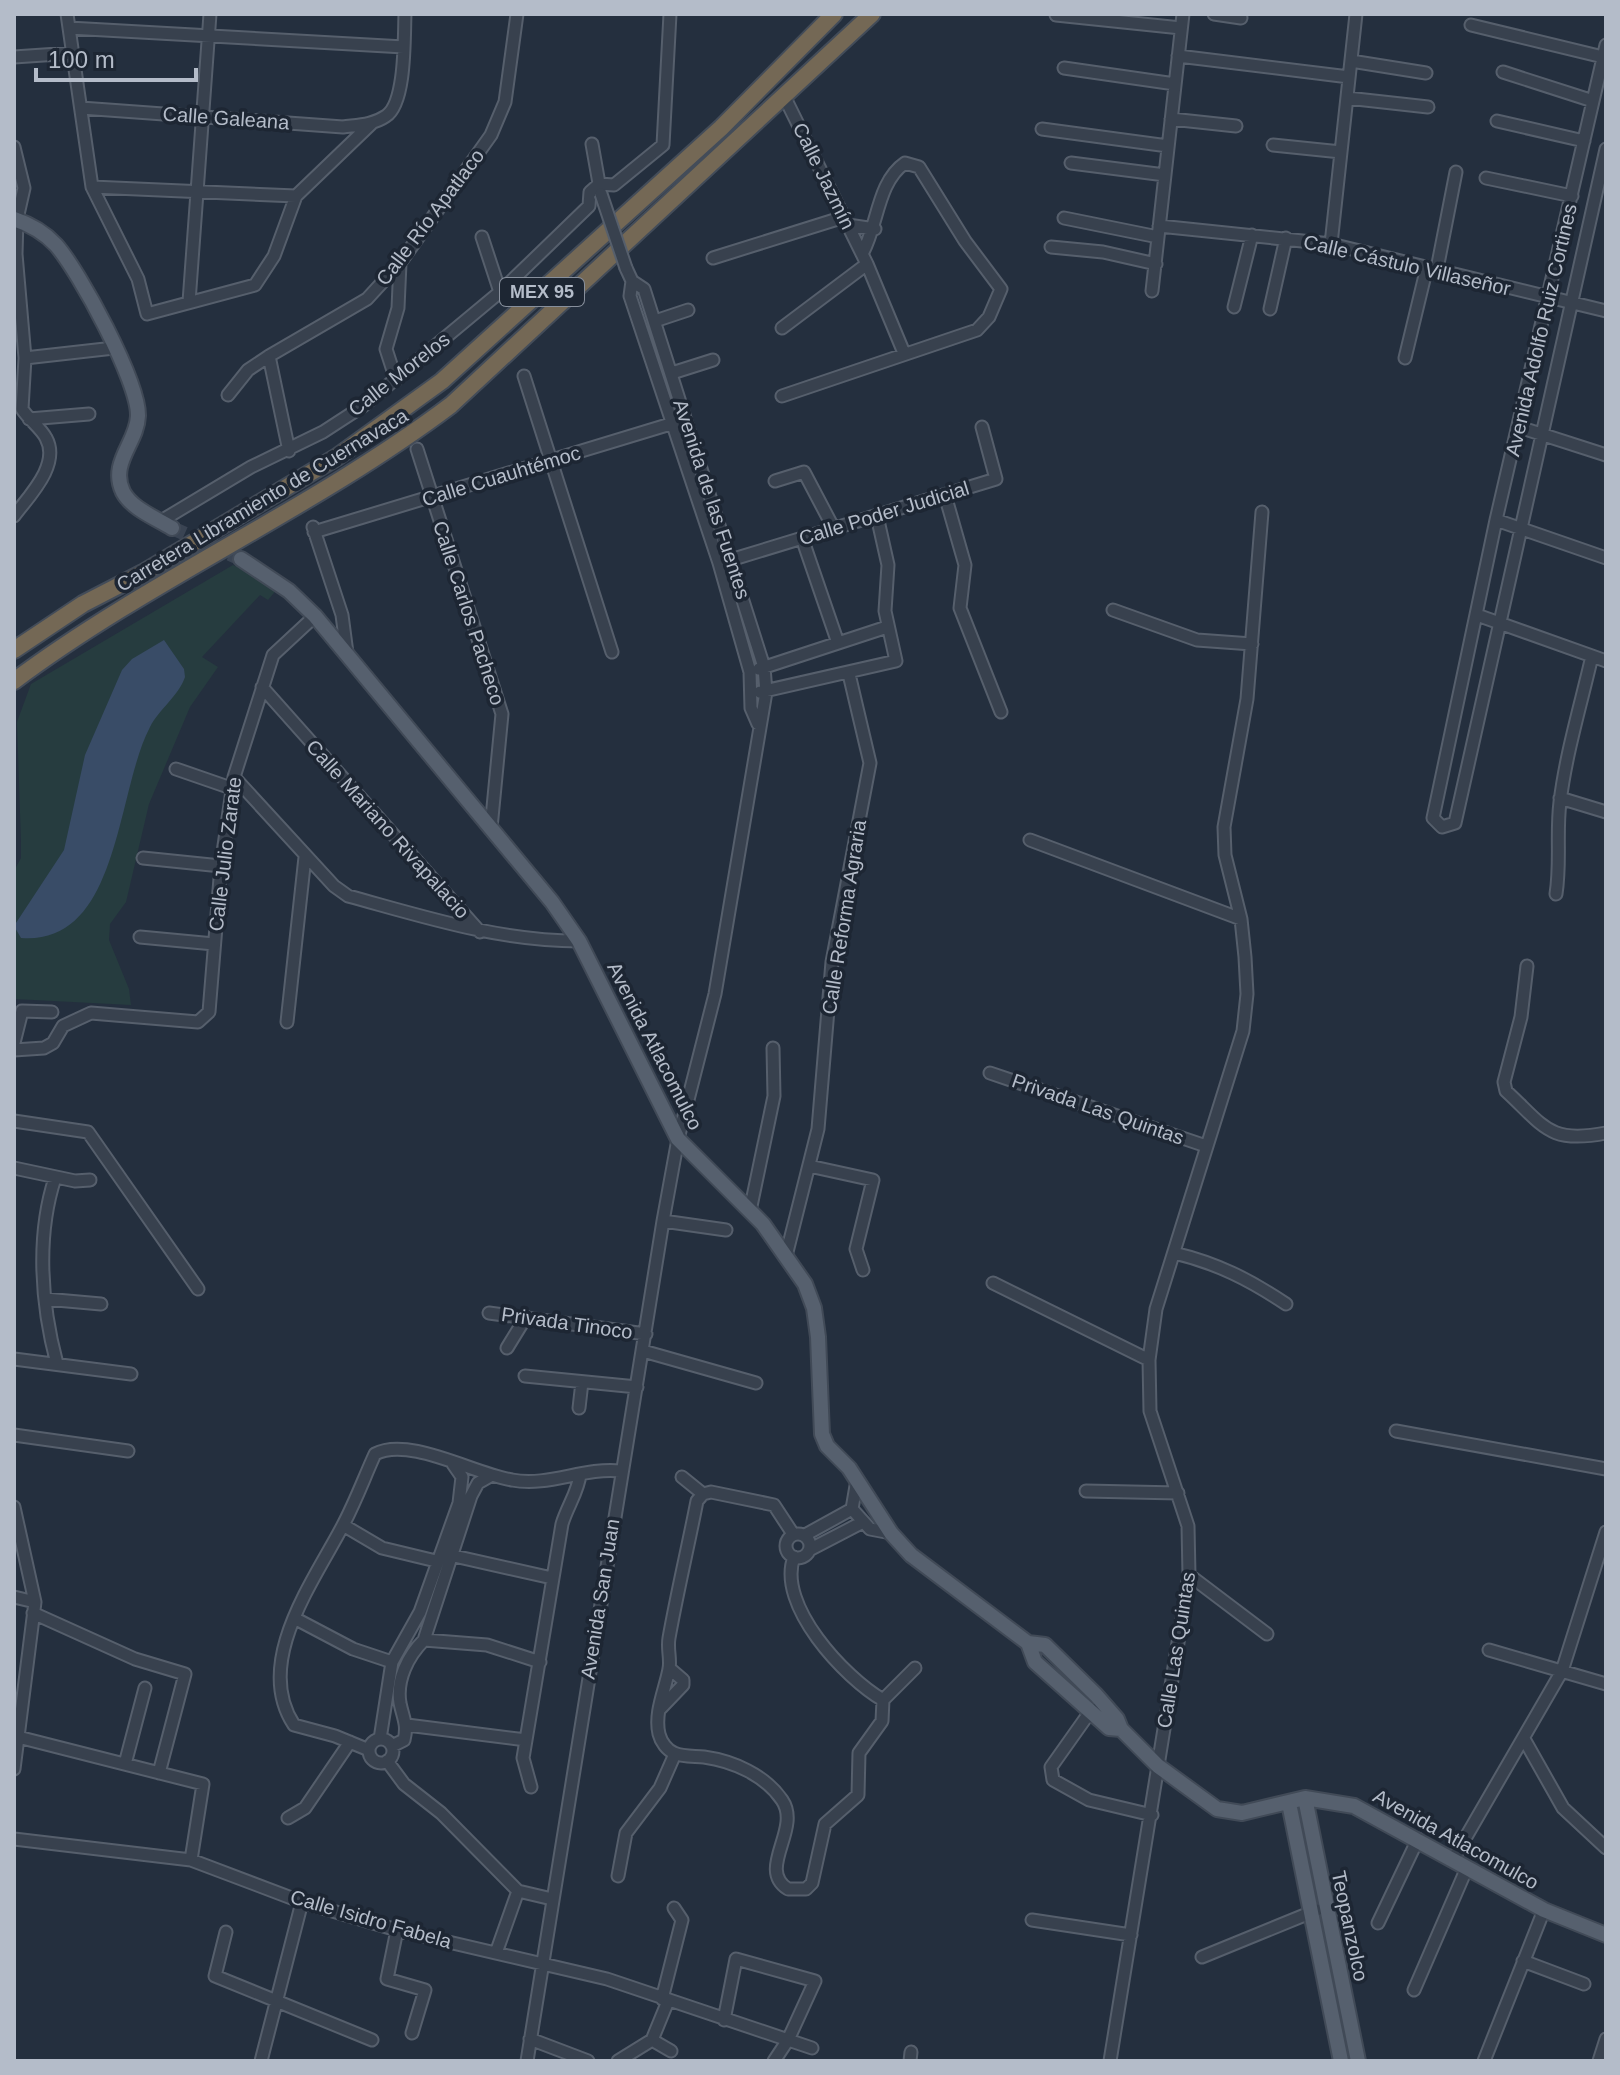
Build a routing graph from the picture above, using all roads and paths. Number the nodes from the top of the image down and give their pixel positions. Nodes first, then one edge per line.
1 (67, 14) edge
2 (210, 14) edge
3 (405, 14) edge
4 (517, 14) edge
5 (670, 14) edge
6 (834, 14) edge
7 (872, 14) edge
8 (1183, 14) edge
9 (1214, 14) edge
10 (1356, 14) edge
11 (1056, 15) edge
12 (1241, 18) dead end
13 (1471, 25) dead end
14 (69, 28) junction
15 (1181, 28) junction
16 (208, 36) junction
17 (404, 47) junction
18 (1605, 51) edge
19 (73, 53) junction
20 (1178, 56) junction
21 (14, 57) edge
22 (1355, 62) junction
23 (1064, 68) dead end
24 (1503, 72) dead end
25 (1426, 73) dead end
26 (1349, 77) junction
27 (1175, 84) junction
28 (1601, 89) edge
29 (785, 98) junction
30 (1347, 98) junction
31 (1593, 101) junction
32 (1428, 107) dead end
33 (81, 108) junction
34 (201, 116) junction
35 (1171, 119) junction
36 (1497, 121) dead end
37 (372, 123) junction
38 (1236, 126) dead end
39 (1042, 129) dead end
40 (1584, 141) junction
41 (592, 144) dead end
42 (1273, 145) dead end
43 (1168, 146) junction
44 (14, 147) edge
45 (1606, 149) edge
46 (1341, 152) junction
47 (1071, 163) dead end
48 (1456, 172) dead end
49 (1165, 175) junction
50 (1486, 178) dead end
51 (92, 187) junction
52 (600, 189) junction
53 (194, 192) junction
54 (296, 196) junction
55 (1572, 196) junction
56 (1064, 218) dead end
57 (15, 219) edge
58 (846, 221) junction
59 (875, 229) junction
60 (1159, 232) junction
61 (1252, 235) junction
62 (482, 237) dead end
63 (1286, 238) junction
64 (1331, 244) junction
65 (1051, 247) dead end
66 (713, 258) dead end
67 (865, 259) junction
68 (400, 263) junction
69 (1156, 264) junction
70 (1432, 268) junction
71 (632, 281) junction
72 (1152, 291) dead end
73 (500, 292) junction
74 (1549, 298) junction
75 (189, 302) junction
76 (1571, 303) junction
77 (1234, 307) dead end
78 (1270, 309) dead end
79 (688, 310) dead end
80 (1606, 311) edge
81 (655, 321) junction
82 (782, 328) dead end
83 (114, 348) junction
84 (904, 353) junction
85 (269, 356) junction
86 (25, 358) junction
87 (1405, 358) dead end
88 (713, 360) dead end
89 (672, 373) junction
90 (524, 376) dead end
91 (396, 380) junction
92 (228, 395) dead end
93 (782, 396) dead end
94 (89, 414) dead end
95 (29, 419) junction
96 (687, 419) junction
97 (674, 423) junction
98 (982, 427) dead end
99 (1519, 427) junction
100 (1540, 433) junction
101 (417, 449) dead end
102 (289, 451) junction
103 (1606, 455) edge
104 (549, 461) junction
105 (775, 481) dead end
106 (945, 495) junction
107 (432, 497) junction
108 (1262, 512) dead end
109 (14, 516) edge
110 (877, 516) junction
111 (1496, 520) junction
112 (167, 524) joint
113 (1519, 527) junction
114 (834, 529) junction
115 (802, 538) junction
116 (1606, 558) edge
117 (241, 559) tunnel mouth
118 (731, 560) junction
119 (719, 563) junction
120 (1113, 610) dead end
121 (1477, 615) junction
122 (315, 616) junction
123 (1500, 623) junction
124 (887, 627) junction
125 (838, 643) junction
126 (1252, 644) junction
127 (14, 650) edge
128 (612, 652) dead end
129 (347, 654) junction
130 (1592, 656) junction
131 (1606, 661) edge
132 (764, 667) junction
133 (750, 672) junction
134 (849, 674) junction
135 (14, 681) edge
136 (262, 687) junction
137 (752, 692) junction
138 (766, 692) junction
139 (1001, 712) dead end
140 (1456, 717) junction
141 (1479, 722) junction
142 (758, 724) junction
143 (176, 769) dead end
144 (232, 782) junction
145 (1560, 798) junction
146 (1606, 812) edge
147 (491, 828) junction
148 (1030, 840) dead end
149 (305, 857) junction
150 (143, 858) dead end
151 (221, 866) junction
152 (1556, 894) dead end
153 (1241, 919) junction
154 (480, 932) junction
155 (140, 937) dead end
156 (579, 941) junction
157 (214, 944) junction
158 (1527, 966) dead end
159 (52, 1012) dead end
160 (287, 1022) dead end
161 (14, 1043) edge
162 (773, 1048) dead end
163 (14, 1050) edge
164 (990, 1073) dead end
165 (14, 1121) edge
166 (1606, 1133) edge
167 (678, 1139) junction
168 (1206, 1146) junction
169 (809, 1166) junction
170 (14, 1168) edge
171 (55, 1178) junction
172 (90, 1180) dead end
173 (750, 1211) junction
174 (663, 1221) junction
175 (726, 1230) dead end
176 (1174, 1253) junction
177 (786, 1256) junction
178 (863, 1270) dead end
179 (993, 1283) dead end
180 (198, 1289) dead end
181 (45, 1299) junction
182 (101, 1304) dead end
183 (1286, 1304) dead end
184 (489, 1313) dead end
185 (526, 1317) junction
186 (646, 1334) junction
187 (507, 1348) dead end
188 (643, 1351) junction
189 (14, 1359) edge
190 (1149, 1360) junction
191 (57, 1364) junction
192 (131, 1374) dead end
193 (525, 1376) dead end
194 (582, 1382) junction
195 (756, 1383) dead end
196 (637, 1387) junction
197 (579, 1408) dead end
198 (1396, 1431) dead end
199 (14, 1435) edge
200 (128, 1451) dead end
201 (453, 1464) junction
202 (1606, 1469) edge
203 (621, 1471) junction
204 (580, 1474) junction
205 (492, 1475) junction
206 (682, 1477) dead end
207 (559, 1478) junction
208 (857, 1480) junction
209 (1086, 1491) dead end
210 (1178, 1493) junction
211 (703, 1494) junction
212 (571, 1495) junction
213 (14, 1507) edge
214 (852, 1509) junction
215 (861, 1523) junction
216 (343, 1525) junction
217 (1606, 1532) edge
218 (891, 1533) junction
219 (799, 1535) junction
220 (811, 1549) junction
221 (454, 1556) junction
222 (794, 1557) junction
223 (436, 1561) junction
224 (1189, 1575) junction
225 (552, 1578) junction
226 (14, 1597) edge
227 (34, 1608) junction
228 (296, 1619) junction
229 (1267, 1634) dead end
230 (424, 1640) junction
231 (1489, 1650) dead end
232 (392, 1662) junction
233 (540, 1662) junction
234 (669, 1668) junction
235 (915, 1668) dead end
236 (1562, 1671) junction
237 (1606, 1684) edge
238 (145, 1688) dead end
239 (883, 1700) junction
240 (1098, 1708) junction
241 (660, 1709) junction
242 (407, 1725) junction
243 (18, 1737) junction
244 (380, 1739) junction
245 (1524, 1739) junction
246 (526, 1740) junction
247 (350, 1742) junction
248 (392, 1746) junction
249 (369, 1750) junction
250 (675, 1754) junction
251 (387, 1761) junction
252 (125, 1764) junction
253 (1158, 1766) junction
254 (14, 1769) edge
255 (159, 1773) junction
256 (531, 1787) dead end
257 (1305, 1798) junction
258 (1289, 1803) junction
259 (1152, 1815) junction
260 (288, 1818) dead end
261 (14, 1839) edge
262 (1418, 1839) junction
263 (1606, 1848) edge
264 (191, 1860) junction
265 (1452, 1861) junction
266 (1466, 1870) junction
267 (618, 1876) dead end
268 (518, 1891) junction
269 (552, 1899) junction
270 (302, 1902) junction
271 (1325, 1906) junction
272 (674, 1908) dead end
273 (1544, 1910) junction
274 (1309, 1913) junction
275 (1032, 1920) dead end
276 (1378, 1923) dead end
277 (397, 1930) junction
278 (226, 1932) dead end
279 (1131, 1935) junction
280 (1606, 1935) edge
281 (496, 1953) junction
282 (1202, 1957) dead end
283 (1523, 1961) junction
284 (543, 1963) junction
285 (1584, 1984) dead end
286 (1414, 1990) dead end
287 (665, 2000) junction
288 (276, 2001) junction
289 (724, 2020) junction
290 (412, 2033) dead end
291 (530, 2039) junction
292 (1606, 2039) edge
293 (372, 2040) dead end
294 (652, 2040) junction
295 (788, 2040) junction
296 (812, 2048) dead end
297 (671, 2051) dead end
298 (261, 2061) edge
299 (527, 2061) edge
300 (588, 2061) edge
301 (618, 2061) edge
302 (774, 2061) edge
303 (1110, 2061) edge
304 (1341, 2061) edge
305 (1358, 2061) edge
306 (1484, 2061) edge
307 (1599, 2061) edge

1 - 14 street
2 - 16 street
3 - 17 street
4 - 68 street, Calle Río Apatlaco
5 - 52 street
6 - 127 highway, Carretera Libramiento de Cuernavaca / MEX 95
7 - 29 highway, Carretera Libramiento de Cuernavaca / MEX 95
8 - 15 street
9 - 12 street
10 - 22 street
11 - 15 street
13 - 18 street
14 - 16 street
14 - 19 street
15 - 20 street
16 - 17 street
16 - 34 street
17 - 37 street
18 - 28 street, Avenida Adolfo Ruiz Cortines
19 - 21 street
19 - 33 street
20 - 26 street
20 - 27 street
22 - 25 street
22 - 26 street
23 - 27 street
24 - 31 street
26 - 30 street
27 - 35 street
28 - 31 street, Avenida Adolfo Ruiz Cortines
29 - 58 street, Calle Jazmín
29 - 135 highway, Carretera Libramiento de Cuernavaca / MEX 95
30 - 32 street
30 - 46 street
31 - 40 street, Avenida Adolfo Ruiz Cortines
33 - 34 street, Calle Galeana
33 - 51 street
34 - 37 street, Calle Galeana
34 - 53 street
35 - 38 street
35 - 43 street
36 - 40 street
37 - 54 street
39 - 43 street
40 - 55 street, Avenida Adolfo Ruiz Cortines
41 - 52 street, Avenida de las Fuentes
42 - 46 street
43 - 49 street
44 - 57 street
45 - 76 street, Avenida Adolfo Ruiz Cortines
46 - 64 street
47 - 49 street
48 - 70 street
49 - 60 street
50 - 55 street
51 - 53 street
51 - 75 street
52 - 71 street, Avenida de las Fuentes, bridge
52 - 73 street, Calle Morelos
53 - 54 street
53 - 75 street
54 - 75 street
55 - 74 street, Avenida Adolfo Ruiz Cortines
56 - 60 street, Calle Cástulo Villaseñor
57 - 83 main road
57 - 86 street
58 - 59 street
58 - 66 street
58 - 67 street, Calle Jazmín
59 - 67 street
59 - 84 street
60 - 61 street, Calle Cástulo Villaseñor
60 - 69 street
61 - 63 street, Calle Cástulo Villaseñor
61 - 77 street
62 - 73 street
63 - 64 street, Calle Cástulo Villaseñor
63 - 78 street
64 - 70 street, Calle Cástulo Villaseñor
65 - 69 street
67 - 82 street
67 - 84 street, Calle Jazmín
68 - 85 street, Calle Río Apatlaco
68 - 91 street
69 - 72 street
70 - 74 street, Calle Cástulo Villaseñor
70 - 87 street
71 - 81 street, Avenida de las Fuentes
71 - 97 street, Avenida de las Fuentes
73 - 91 street, Calle Morelos
74 - 76 street, Calle Cástulo Villaseñor
74 - 99 street, Avenida Adolfo Ruiz Cortines
76 - 80 street, Calle Cástulo Villaseñor
76 - 100 street, Avenida Adolfo Ruiz Cortines
79 - 81 street
81 - 89 street, Avenida de las Fuentes
83 - 86 street
83 - 112 main road
84 - 93 street
85 - 92 street, Calle Río Apatlaco
85 - 102 street
86 - 95 street
88 - 89 street
89 - 96 street, Avenida de las Fuentes
90 - 104 street
91 - 102 street, Calle Morelos
94 - 95 street
95 - 109 street
96 - 97 street, Calle Cuauhtémoc
96 - 118 street, Avenida de las Fuentes
97 - 104 street, Calle Cuauhtémoc
97 - 119 street, Avenida de las Fuentes
98 - 106 street, Calle Poder Judicial
99 - 100 street
99 - 111 street, Avenida Adolfo Ruiz Cortines
100 - 103 street
100 - 113 street, Avenida Adolfo Ruiz Cortines
101 - 107 street, Calle Carlos Pacheco
102 - 112 street, Calle Morelos
104 - 107 street, Calle Cuauhtémoc
104 - 128 street
105 - 114 street
106 - 110 street, Calle Poder Judicial
106 - 139 street
107 - 129 street, Calle Cuauhtémoc
107 - 147 street, Calle Carlos Pacheco
108 - 126 street
110 - 114 street, Calle Poder Judicial
110 - 124 street
111 - 113 street
111 - 121 street, Avenida Adolfo Ruiz Cortines
113 - 116 street
113 - 123 street, Avenida Adolfo Ruiz Cortines
114 - 115 street, Calle Poder Judicial
115 - 118 street, Calle Poder Judicial
115 - 125 street
117 - 122 main road, Avenida Atlacomulco
118 - 119 street, Calle Poder Judicial
118 - 132 street, Avenida de las Fuentes
119 - 133 street, Avenida de las Fuentes
120 - 126 street
121 - 123 street
121 - 140 street, Avenida Adolfo Ruiz Cortines
122 - 129 main road, Avenida Atlacomulco
122 - 136 street, Calle Julio Zarate
123 - 130 street
123 - 141 street, Avenida Adolfo Ruiz Cortines
124 - 125 street
124 - 134 street
125 - 132 street
126 - 153 street
129 - 147 main road, Avenida Atlacomulco
130 - 131 street
130 - 145 street
132 - 133 street
132 - 138 street, Avenida de las Fuentes
133 - 137 street, Avenida de las Fuentes
134 - 138 street
134 - 169 street, Calle Reforma Agraria
136 - 144 street, Calle Julio Zarate
136 - 154 street, Calle Mariano Rivapalacio
137 - 138 street
137 - 142 street, Avenida de las Fuentes
138 - 142 street, Avenida de las Fuentes
140 - 141 street
140 - 141 street, Avenida Adolfo Ruiz Cortines
142 - 167 street, Avenida de las Fuentes
143 - 144 street
144 - 149 street
144 - 151 street, Calle Julio Zarate
145 - 146 street
145 - 152 street
147 - 156 main road, Avenida Atlacomulco
148 - 153 street
149 - 154 street
149 - 160 street
150 - 151 street
151 - 157 street, Calle Julio Zarate
153 - 168 street, Calle Las Quintas
154 - 156 street, Calle Mariano Rivapalacio
155 - 157 street
156 - 167 main road, Avenida Atlacomulco
157 - 163 street, Calle Julio Zarate
158 - 166 street
159 - 161 street
162 - 173 street
164 - 168 street, Privada Las Quintas
165 - 180 street
167 - 173 main road, Avenida Atlacomulco
167 - 174 street, Avenida San Juan
168 - 176 street, Calle Las Quintas
169 - 177 street, Calle Reforma Agraria
169 - 178 street
170 - 171 street
171 - 172 street
171 - 181 street
173 - 177 main road, Avenida Atlacomulco
174 - 175 street
174 - 186 street, Avenida San Juan
176 - 183 street
176 - 190 street, Calle Las Quintas
177 - 208 main road, Avenida Atlacomulco
179 - 190 street
181 - 182 street
181 - 191 street
184 - 185 street, Privada Tinoco
185 - 186 street, Privada Tinoco
185 - 187 street
186 - 188 street, Avenida San Juan
188 - 195 street
188 - 196 street, Avenida San Juan
189 - 191 street
190 - 210 street, Calle Las Quintas
191 - 192 street
193 - 194 street
194 - 196 street
194 - 197 street
196 - 203 street, Avenida San Juan
198 - 202 street
199 - 200 street
201 - 205 street
201 - 216 street
201 - 223 street
203 - 204 street
203 - 269 street, Avenida San Juan
204 - 207 street
204 - 212 street
205 - 207 street
205 - 221 street
206 - 211 street
207 - 212 street
208 - 214 street
208 - 218 main road, Avenida Atlacomulco
209 - 210 street
210 - 224 street, Calle Las Quintas
211 - 219 street
211 - 234 street
212 - 225 street
213 - 227 street
214 - 215 street
214 - 219 street
215 - 218 street
215 - 220 street
216 - 223 street
216 - 228 street
217 - 236 street
218 - 240 main road, Avenida Atlacomulco
219 - 220 street
219 - 222 street
220 - 222 street
221 - 225 street
221 - 230 street
222 - 239 street
223 - 232 street
224 - 229 street
224 - 253 street, Calle Las Quintas
225 - 233 street
226 - 227 street
227 - 243 street
227 - 255 street
228 - 232 street
228 - 247 street
230 - 233 street
230 - 242 street
231 - 236 street
232 - 244 street
233 - 246 street
234 - 241 street
234 - 241 street
235 - 239 street
236 - 237 street
236 - 245 street
238 - 252 street
239 - 250 street
240 - 253 main road, Avenida Atlacomulco
240 - 259 street
241 - 250 street
242 - 246 street
242 - 248 street
243 - 252 street
243 - 254 street
244 - 248 street
244 - 249 street
245 - 263 street
245 - 265 street
246 - 256 street
247 - 249 street
247 - 260 street
248 - 251 street
249 - 251 street
250 - 267 street
251 - 268 street
252 - 255 street
253 - 258 main road, Avenida Atlacomulco
253 - 259 street, Calle Las Quintas
255 - 264 street
257 - 258 main road, Avenida Atlacomulco
257 - 262 main road, Avenida Atlacomulco
257 - 271 main road, Teopanzolco
258 - 274 main road, Teopanzolco
259 - 279 street, Calle Las Quintas
261 - 264 street, Calle Isidro Fabela
262 - 265 main road, Avenida Atlacomulco
262 - 276 street
264 - 270 street, Calle Isidro Fabela
265 - 266 main road, Avenida Atlacomulco
266 - 273 main road, Avenida Atlacomulco
266 - 286 street
268 - 269 street
268 - 281 street
269 - 284 street, Avenida San Juan
270 - 277 street, Calle Isidro Fabela
270 - 288 street
271 - 274 street
271 - 305 main road, Teopanzolco
272 - 287 street
273 - 280 main road, Avenida Atlacomulco
273 - 283 street
274 - 282 street
274 - 304 main road, Teopanzolco
275 - 279 street
277 - 281 street, Calle Isidro Fabela
277 - 290 street
278 - 288 street
279 - 303 street, Calle Las Quintas
281 - 284 street, Calle Isidro Fabela
283 - 285 street
283 - 306 street
284 - 287 street, Calle Isidro Fabela
284 - 291 street, Avenida San Juan
287 - 289 street, Calle Isidro Fabela
287 - 294 street
288 - 293 street
288 - 298 street
289 - 295 street, Calle Isidro Fabela
289 - 295 street
291 - 299 street, Avenida San Juan
291 - 300 street
292 - 307 street
294 - 297 street
294 - 301 street
295 - 296 street, Calle Isidro Fabela
295 - 302 street

